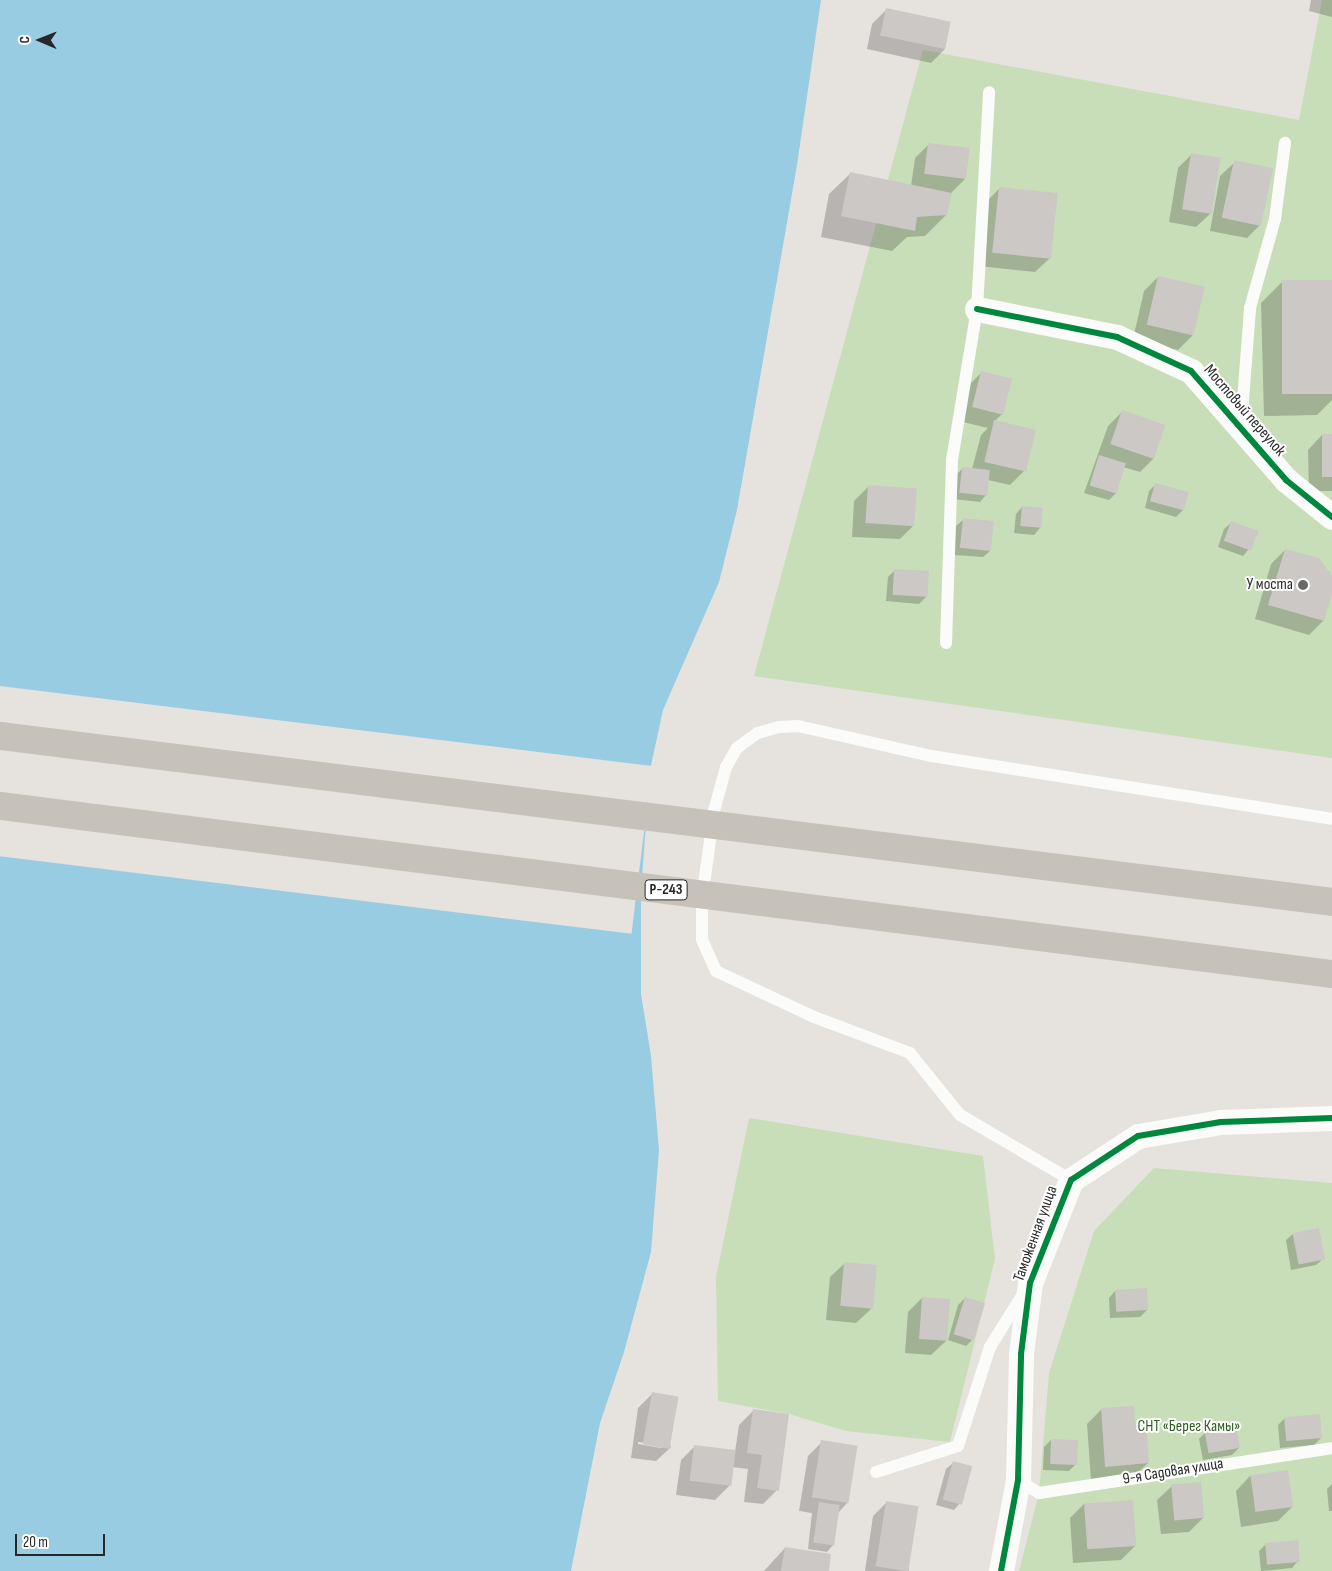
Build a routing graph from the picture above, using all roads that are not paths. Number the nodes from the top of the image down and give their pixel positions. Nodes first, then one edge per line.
1 (989, 92) dead end
2 (1286, 143) dead end
3 (977, 309) junction
4 (1240, 429) junction
5 (1332, 518) edge
6 (946, 643) dead end
7 (0, 736) edge
8 (0, 806) edge
9 (1332, 819) edge
10 (1332, 902) edge
11 (1332, 974) edge
12 (1332, 1118) edge
13 (1071, 1180) junction
14 (1030, 1284) junction
15 (1332, 1448) edge
16 (876, 1472) dead end
17 (1018, 1480) junction
18 (1001, 1571) edge

1 - 3 lane
2 - 4 lane
3 - 4 street, Мостовый переулок
3 - 6 lane
4 - 5 street, Мостовый переулок
7 - 10 highway
8 - 11 highway, Р-243
9 - 13 lane
12 - 13 street, Таможенная улица
13 - 14 street, Таможенная улица
14 - 16 lane
14 - 17 street, Таможенная улица
15 - 17 lane, 9-я Садовая улица
17 - 18 street, Таможенная улица

